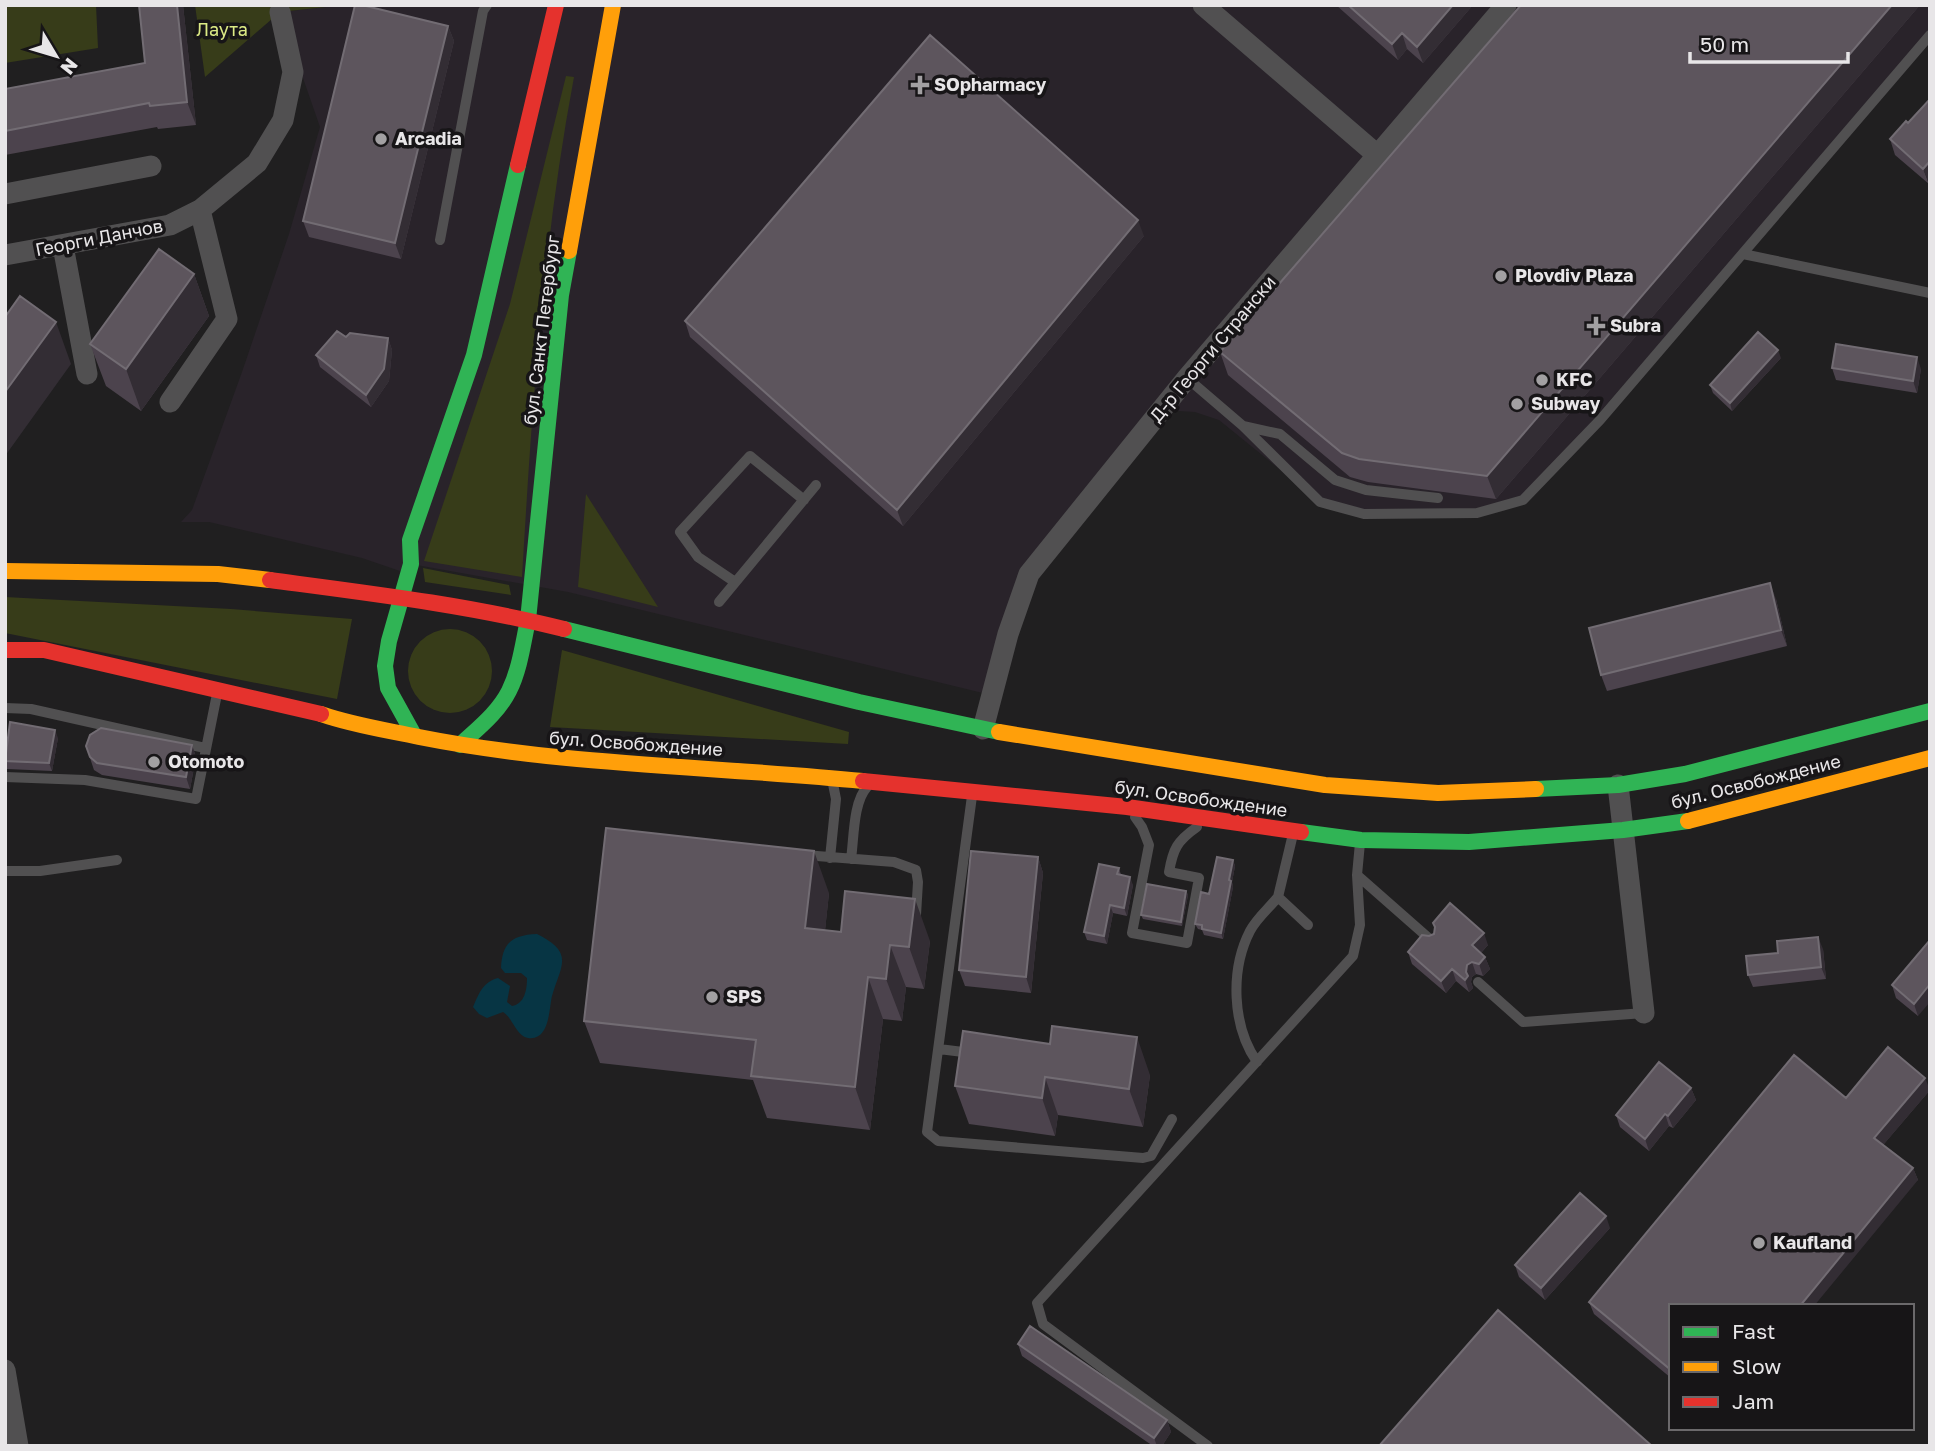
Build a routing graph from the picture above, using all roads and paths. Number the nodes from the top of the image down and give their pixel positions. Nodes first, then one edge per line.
1 (487, 5) edge
2 (556, 5) edge
3 (612, 5) edge
4 (1203, 5) edge
5 (1506, 5) edge
6 (279, 9) edge
7 (1930, 35) edge
8 (1376, 154) junction
9 (151, 166) dead end
10 (5, 194) edge
11 (200, 210) junction
12 (440, 240) dead end
13 (63, 246) junction
14 (1743, 254) junction
15 (5, 256) edge
16 (1930, 293) edge
17 (87, 374) dead end
18 (1187, 378) junction
19 (170, 402) dead end
20 (1243, 426) junction
21 (816, 485) dead end
22 (1438, 498) edge
23 (804, 500) junction
24 (5, 571) edge
25 (735, 582) junction
26 (400, 599) junction
27 (719, 603) dead end
28 (528, 620) junction
29 (5, 650) edge
30 (218, 691) junction
31 (5, 708) edge
32 (1930, 710) edge
33 (982, 729) junction
34 (414, 735) junction
35 (460, 745) junction
36 (205, 748) junction
37 (1930, 758) edge
38 (5, 777) edge
39 (832, 778) junction
40 (871, 783) junction
41 (1618, 785) junction
42 (972, 792) junction
43 (1127, 807) junction
44 (1208, 819) junction
45 (1623, 830) junction
46 (1293, 831) junction
47 (1361, 840) junction
48 (789, 854) edge
49 (830, 858) junction
50 (851, 859) junction
51 (117, 860) dead end
52 (5, 871) edge
53 (1357, 875) junction
54 (1278, 897) junction
55 (1308, 925) dead end
56 (915, 927) edge
57 (1432, 941) edge
58 (1478, 982) edge
59 (1644, 1013) joint
60 (939, 1049) junction
61 (977, 1054) edge
62 (1257, 1062) junction
63 (1172, 1119) dead end
64 (5, 1370) edge
65 (18, 1446) edge
66 (1208, 1446) edge

1 - 12 lane
2 - 26 main road
3 - 28 main road, бул. Санкт Петербург
4 - 8 street
5 - 8 street, Д-р Георги Странски
6 - 11 street, Георги Данчов
7 - 14 lane
8 - 18 street, Д-р Георги Странски
9 - 10 street
11 - 13 street, Георги Данчов
11 - 19 street
13 - 15 street, Георги Данчов
13 - 17 street
14 - 16 lane
14 - 20 lane
18 - 20 lane
18 - 33 street, Д-р Георги Странски
20 - 22 lane
21 - 23 lane
23 - 25 lane
23 - 25 lane
24 - 26 main road
25 - 27 lane
26 - 28 main road, бул. Освобождение
26 - 34 main road
28 - 33 main road, бул. Освобождение
28 - 35 main road, бул. Санкт Петербург
29 - 30 main road
30 - 34 main road
30 - 36 lane
31 - 36 lane
32 - 41 main road, бул. Освобождение
33 - 41 main road, бул. Освобождение
34 - 35 main road, бул. Освобождение
35 - 39 main road, бул. Освобождение
36 - 38 lane
37 - 45 main road, бул. Освобождение
39 - 40 main road, бул. Освобождение
39 - 49 lane
40 - 42 main road, бул. Освобождение
40 - 50 lane
41 - 45 street
42 - 43 main road, бул. Освобождение
42 - 60 lane
43 - 44 main road, бул. Освобождение
43 - 44 lane
44 - 46 main road, бул. Освобождение
45 - 47 main road, бул. Освобождение
45 - 59 street
46 - 47 main road, бул. Освобождение
46 - 54 lane
47 - 53 lane
48 - 49 lane
49 - 50 lane
50 - 56 lane
51 - 52 lane
53 - 57 lane
53 - 62 lane
54 - 55 lane
54 - 62 lane
58 - 59 lane
60 - 61 lane
60 - 63 lane
62 - 66 lane
64 - 65 street

